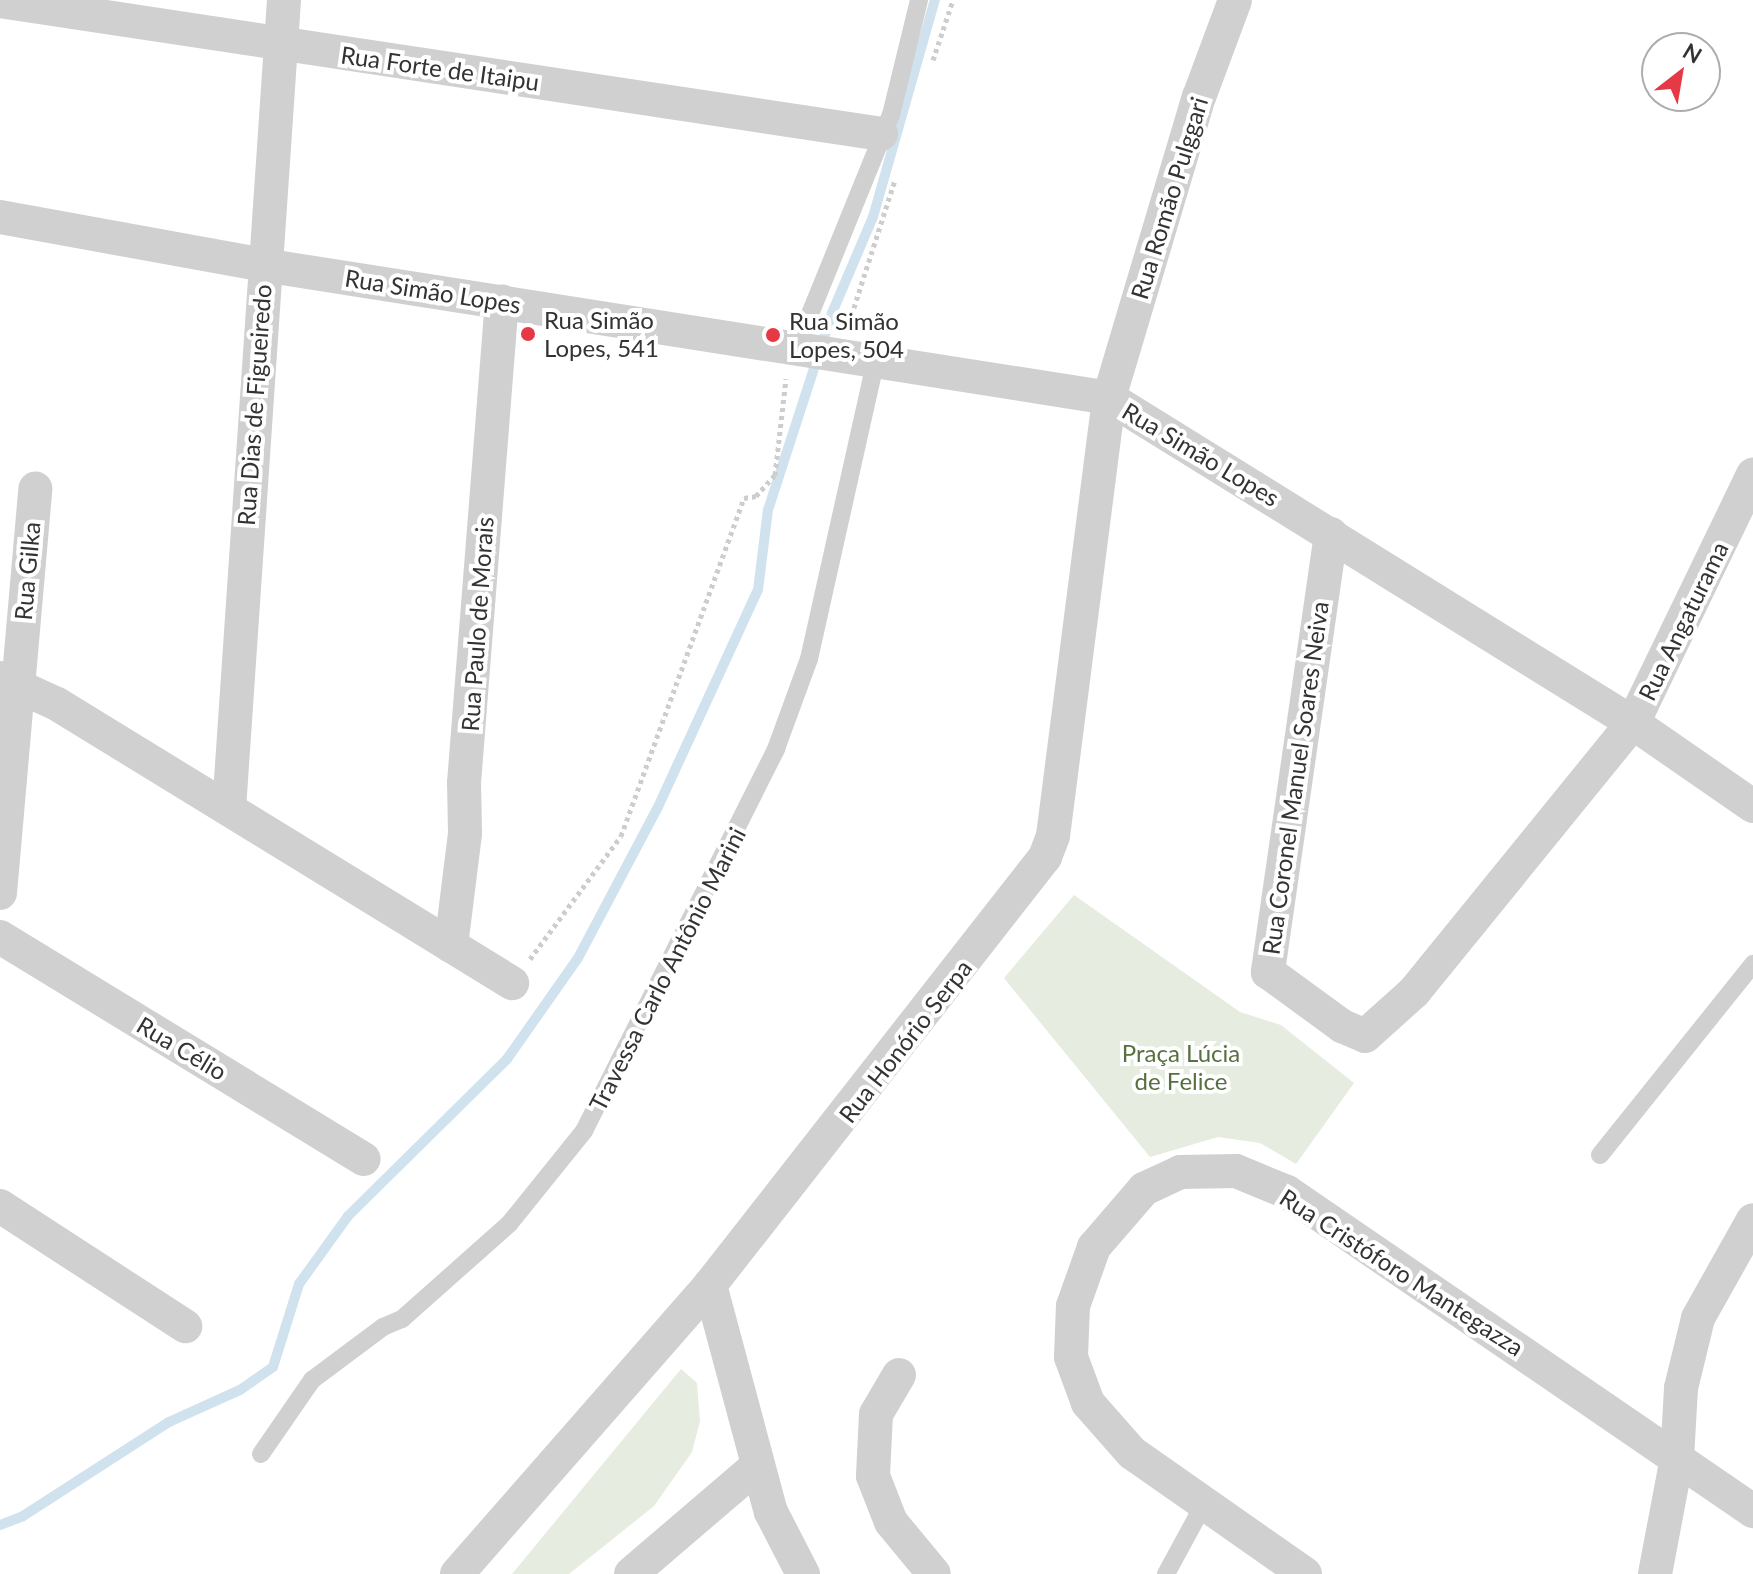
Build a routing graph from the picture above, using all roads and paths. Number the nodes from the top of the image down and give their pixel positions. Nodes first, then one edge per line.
1 (284, 0) edge
2 (919, 0) edge
3 (1235, 0) edge
4 (0, 1) edge
5 (280, 44) junction
6 (881, 134) junction
7 (0, 217) edge
8 (263, 265) junction
9 (502, 301) junction
10 (793, 351) junction
11 (875, 364) junction
12 (1109, 398) junction
13 (1753, 475) edge
14 (35, 489) dead end
15 (1331, 534) junction
16 (9, 681) edge
17 (1633, 723) junction
18 (1753, 806) edge
19 (229, 809) junction
20 (0, 893) edge
21 (0, 937) edge
22 (451, 946) junction
23 (1753, 964) edge
24 (512, 983) joint
25 (1600, 1155) dead end
26 (363, 1159) dead end
27 (0, 1206) edge
28 (1753, 1220) edge
29 (710, 1285) junction
30 (185, 1326) dead end
31 (899, 1375) dead end
32 (261, 1454) dead end
33 (1677, 1458) junction
34 (758, 1465) junction
35 (1204, 1504) junction
36 (1753, 1511) edge
37 (457, 1574) edge
38 (631, 1574) edge
39 (803, 1574) edge
40 (934, 1574) edge
41 (1166, 1574) edge
42 (1305, 1574) edge
43 (1655, 1574) edge

1 - 5 street, Rua Dias de Figueiredo
2 - 6 lane
3 - 12 street, Rua Romão Pulggari
4 - 5 street, Rua Forte de Itaipu
5 - 6 street, Rua Forte de Itaipu
5 - 8 street, Rua Dias de Figueiredo
6 - 10 lane
7 - 8 street, Rua Simão Lopes
8 - 9 street, Rua Simão Lopes
8 - 19 street, Rua Dias de Figueiredo
9 - 10 street, Rua Simão Lopes
9 - 22 street, Rua Paulo de Morais
10 - 11 street, Rua Simão Lopes
10 - 24 path
11 - 12 street, Rua Simão Lopes
11 - 32 lane, Travessa Carlo Antônio Marini
12 - 15 street, Rua Simão Lopes
12 - 29 street, Rua Honório Serpa
13 - 17 street, Rua Angaturama
14 - 16 street, Rua Gilka
15 - 17 street, Rua Simão Lopes
15 - 17 street, Rua Coronel Manuel Soares Neiva
16 - 19 street
16 - 20 street, Rua Gilka
17 - 18 street, Rua Simão Lopes
19 - 22 street
21 - 26 street, Rua Célio
22 - 24 street
23 - 25 lane
27 - 30 street
28 - 33 street
29 - 34 street
29 - 37 street, Rua Honório Serpa
31 - 40 street
33 - 35 street, Rua Cristóforo Mantegazza
33 - 36 street, Rua Cristóforo Mantegazza
33 - 43 street
34 - 38 street
34 - 39 street
35 - 41 lane
35 - 42 street, Rua Cristóforo Mantegazza

